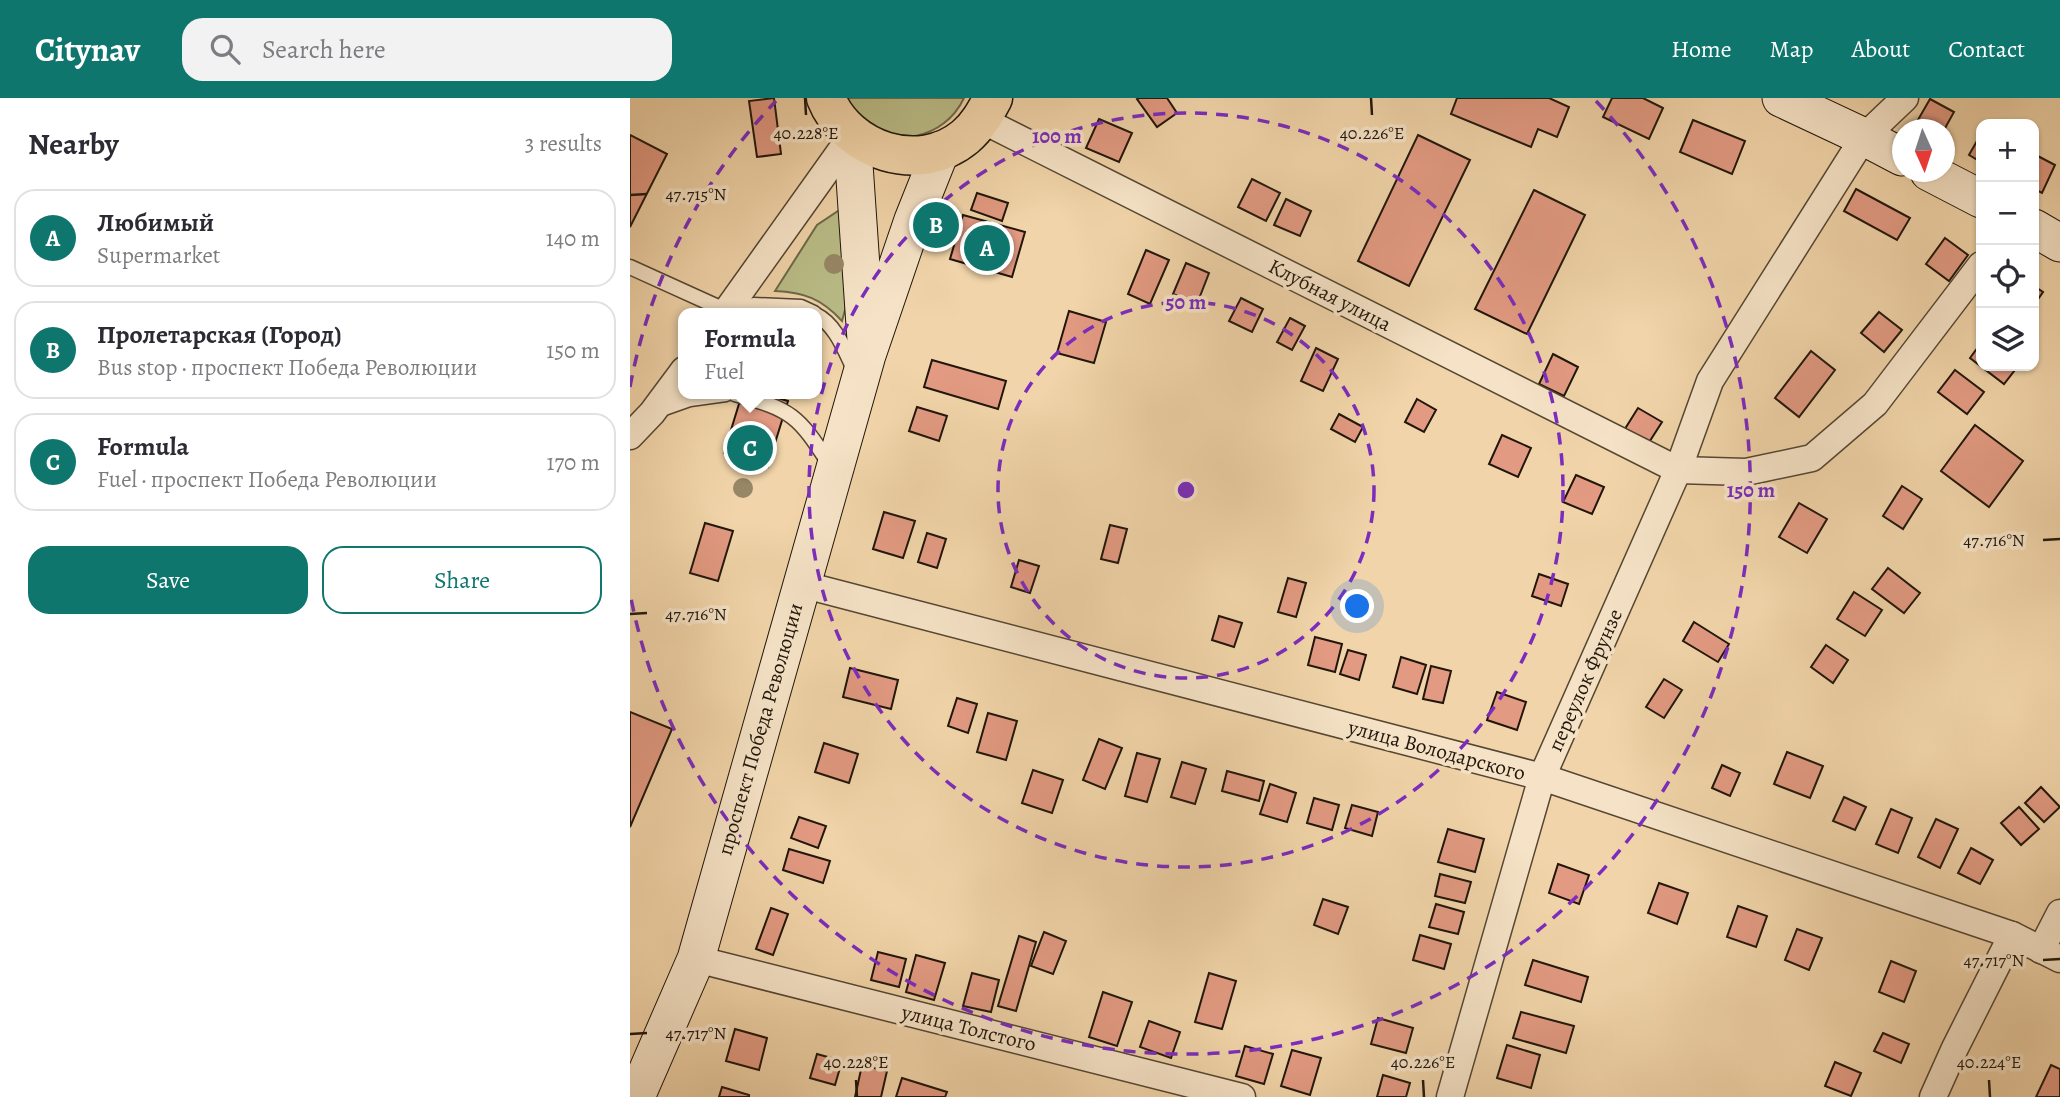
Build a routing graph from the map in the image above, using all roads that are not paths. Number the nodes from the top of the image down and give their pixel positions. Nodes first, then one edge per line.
1 (827, 98) edge
2 (1781, 98) edge
3 (1905, 98) edge
4 (988, 109) edge
5 (852, 135) junction
6 (1864, 137) junction
7 (941, 150) junction
8 (1892, 152) edge
9 (1948, 182) edge
10 (1976, 196) edge
11 (2039, 231) edge
12 (2060, 243) edge
13 (630, 267) edge
14 (1976, 272) edge
15 (717, 308) edge
16 (729, 308) edge
17 (742, 308) edge
18 (803, 308) edge
19 (822, 318) edge
20 (863, 367) junction
21 (678, 378) edge
22 (691, 399) edge
23 (753, 399) edge
24 (652, 413) junction
25 (630, 436) edge
26 (834, 470) junction
27 (1678, 470) junction
28 (801, 584) junction
29 (1542, 777) junction
30 (2060, 913) edge
31 (2012, 935) junction
32 (2051, 955) edge
33 (696, 959) junction
34 (636, 1097) edge
35 (1242, 1097) edge
36 (1450, 1097) edge
37 (1933, 1097) edge

1 - 5 main road
2 - 6 main road
3 - 6 street, переулок Фрунзе
4 - 7 main road
4 - 27 street, Клубная улица
5 - 7 main road
5 - 16 street
5 - 20 main road, проспект Победа Революции
6 - 8 main road
6 - 27 street, переулок Фрунзе
7 - 20 main road, проспект Победа Революции
9 - 10 main road
11 - 12 main road
13 - 15 lane
14 - 27 street
17 - 18 lane
19 - 20 lane
20 - 26 main road, проспект Победа Революции
21 - 24 street
22 - 24 lane
23 - 26 lane
24 - 25 street
26 - 28 main road, проспект Победа Революции
27 - 29 street, переулок Фрунзе
28 - 29 street, улица Володарского
28 - 33 main road, проспект Победа Революции
29 - 31 street, улица Володарского
29 - 36 street, переулок Фрунзе
30 - 32 street
31 - 32 street, улица Володарского
31 - 37 street
33 - 34 main road, проспект Победа Революции
33 - 35 street, улица Толстого

